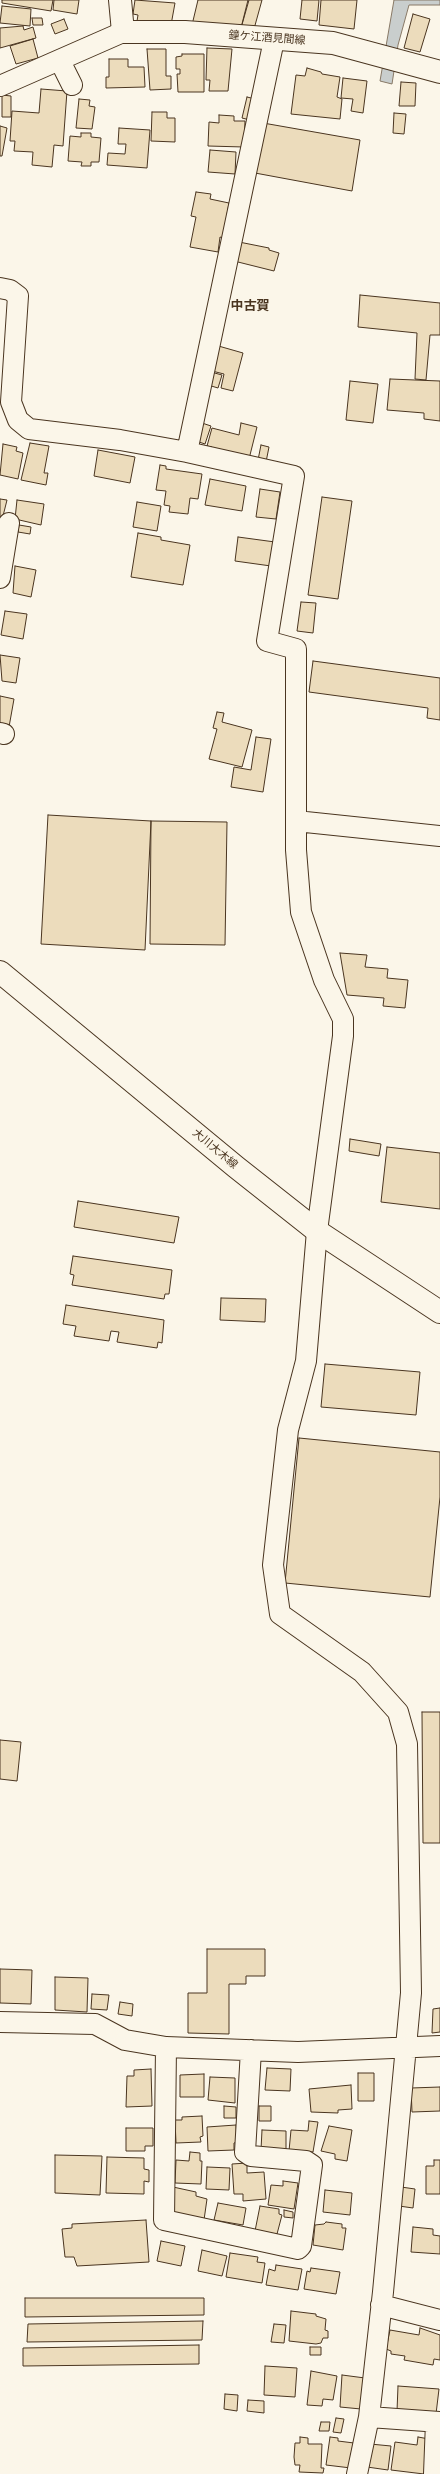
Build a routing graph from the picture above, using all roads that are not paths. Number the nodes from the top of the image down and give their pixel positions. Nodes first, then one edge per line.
1 (120, 0) edge
2 (123, 32) junction
3 (274, 40) junction
4 (60, 61) junction
5 (440, 72) edge
6 (72, 85) dead end
7 (0, 86) edge
8 (0, 288) edge
9 (187, 452) junction
10 (9, 523) dead end
11 (0, 578) edge
12 (296, 820) junction
13 (440, 836) edge
14 (0, 972) edge
15 (317, 1231) junction
16 (440, 1312) edge
17 (0, 2022) edge
18 (440, 2046) edge
19 (166, 2047) junction
20 (407, 2047) junction
21 (251, 2050) junction
22 (381, 2305) junction
23 (440, 2320) edge
24 (369, 2417) junction
25 (438, 2422) edge
26 (357, 2474) edge
27 (434, 2474) edge

1 - 2 main road
2 - 3 main road, 鐘ケ江酒見間線
2 - 4 street
3 - 5 main road, 鐘ケ江酒見間線
3 - 9 street
4 - 6 street
4 - 7 street
8 - 9 street
9 - 12 street
10 - 11 street
12 - 13 street
12 - 15 street
14 - 15 main road, 大川大木線
15 - 16 main road, 大川大木線
15 - 20 street
17 - 19 street
18 - 20 street
19 - 21 street
19 - 21 street
20 - 21 street
20 - 22 street
22 - 23 street
22 - 24 street
24 - 25 street
24 - 26 street
25 - 27 street

